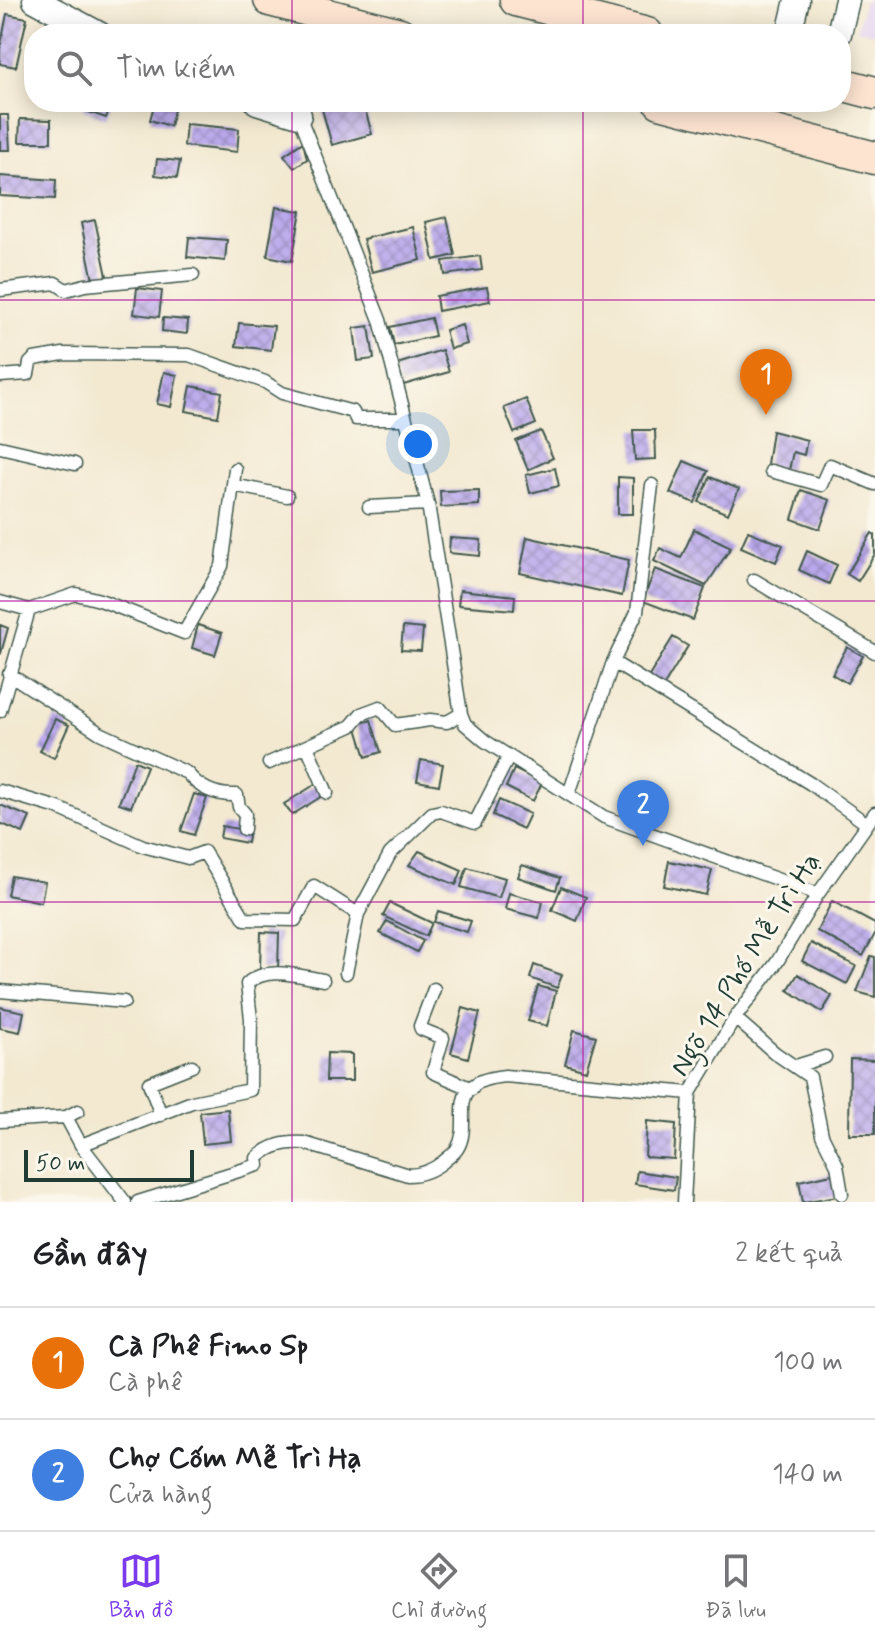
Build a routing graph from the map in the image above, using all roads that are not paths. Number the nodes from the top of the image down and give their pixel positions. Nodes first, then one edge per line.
1 (270, 0) edge
2 (516, 0) edge
3 (797, 0) edge
4 (847, 0) edge
5 (52, 3) edge
6 (84, 24) edge
7 (334, 24) edge
8 (608, 24) edge
9 (791, 24) edge
10 (841, 24) edge
11 (851, 87) edge
12 (875, 93) edge
13 (304, 112) edge
14 (698, 112) edge
15 (875, 158) edge
16 (193, 275) dead end
17 (0, 290) edge
18 (0, 376) edge
19 (406, 419) junction
20 (0, 447) edge
21 (75, 464) dead end
22 (235, 469) dead end
23 (771, 471) dead end
24 (875, 484) edge
25 (233, 485) junction
26 (652, 485) dead end
27 (287, 496) dead end
28 (428, 504) junction
29 (369, 507) dead end
30 (754, 580) dead end
31 (0, 602) edge
32 (29, 610) junction
33 (875, 652) edge
34 (613, 662) junction
35 (9, 674) junction
36 (0, 711) edge
37 (461, 714) junction
38 (307, 746) junction
39 (509, 756) junction
40 (269, 763) dead end
41 (0, 791) edge
42 (327, 793) dead end
43 (569, 794) junction
44 (433, 796) dead end
45 (436, 811) junction
46 (875, 813) edge
47 (867, 824) junction
48 (244, 829) dead end
49 (818, 894) junction
50 (358, 914) junction
51 (346, 973) dead end
52 (323, 980) dead end
53 (434, 989) dead end
54 (0, 991) edge
55 (124, 1002) dead end
56 (735, 1018) junction
57 (825, 1057) dead end
58 (192, 1066) dead end
59 (796, 1066) junction
60 (472, 1089) junction
61 (690, 1093) junction
62 (161, 1115) junction
63 (0, 1121) edge
64 (81, 1145) junction
65 (842, 1194) dead end
66 (125, 1202) edge
67 (138, 1202) edge
68 (684, 1202) edge

1 - 7 main road
2 - 8 main road
3 - 9 street
4 - 10 street
5 - 6 street
11 - 12 main road
13 - 19 lane
14 - 15 main road
16 - 17 lane
18 - 19 lane
19 - 28 lane
20 - 21 lane
22 - 25 lane
23 - 24 lane
25 - 27 lane
25 - 32 lane
26 - 34 lane
28 - 29 lane
28 - 37 lane
30 - 33 lane
31 - 32 lane
32 - 35 lane
34 - 43 lane
34 - 47 lane
35 - 36 lane
35 - 48 lane
37 - 38 lane
37 - 39 lane
38 - 40 lane
38 - 42 lane
39 - 43 lane
39 - 45 lane
41 - 50 lane
43 - 49 lane
44 - 45 lane
45 - 50 lane
46 - 47 lane, Ngõ 14 Phố Mễ Trì Hạ
47 - 49 lane, Ngõ 14 Phố Mễ Trì Hạ
49 - 56 lane, Ngõ 14 Phố Mễ Trì Hạ
50 - 51 lane
52 - 62 lane
53 - 60 lane
54 - 55 lane
56 - 59 lane
56 - 61 lane, Ngõ 14 Phố Mễ Trì Hạ
57 - 59 lane
58 - 62 lane
59 - 65 lane
60 - 61 lane
60 - 67 lane
61 - 68 lane, Ngõ 14 Phố Mễ Trì Hạ
62 - 64 lane
63 - 64 lane
64 - 66 lane

